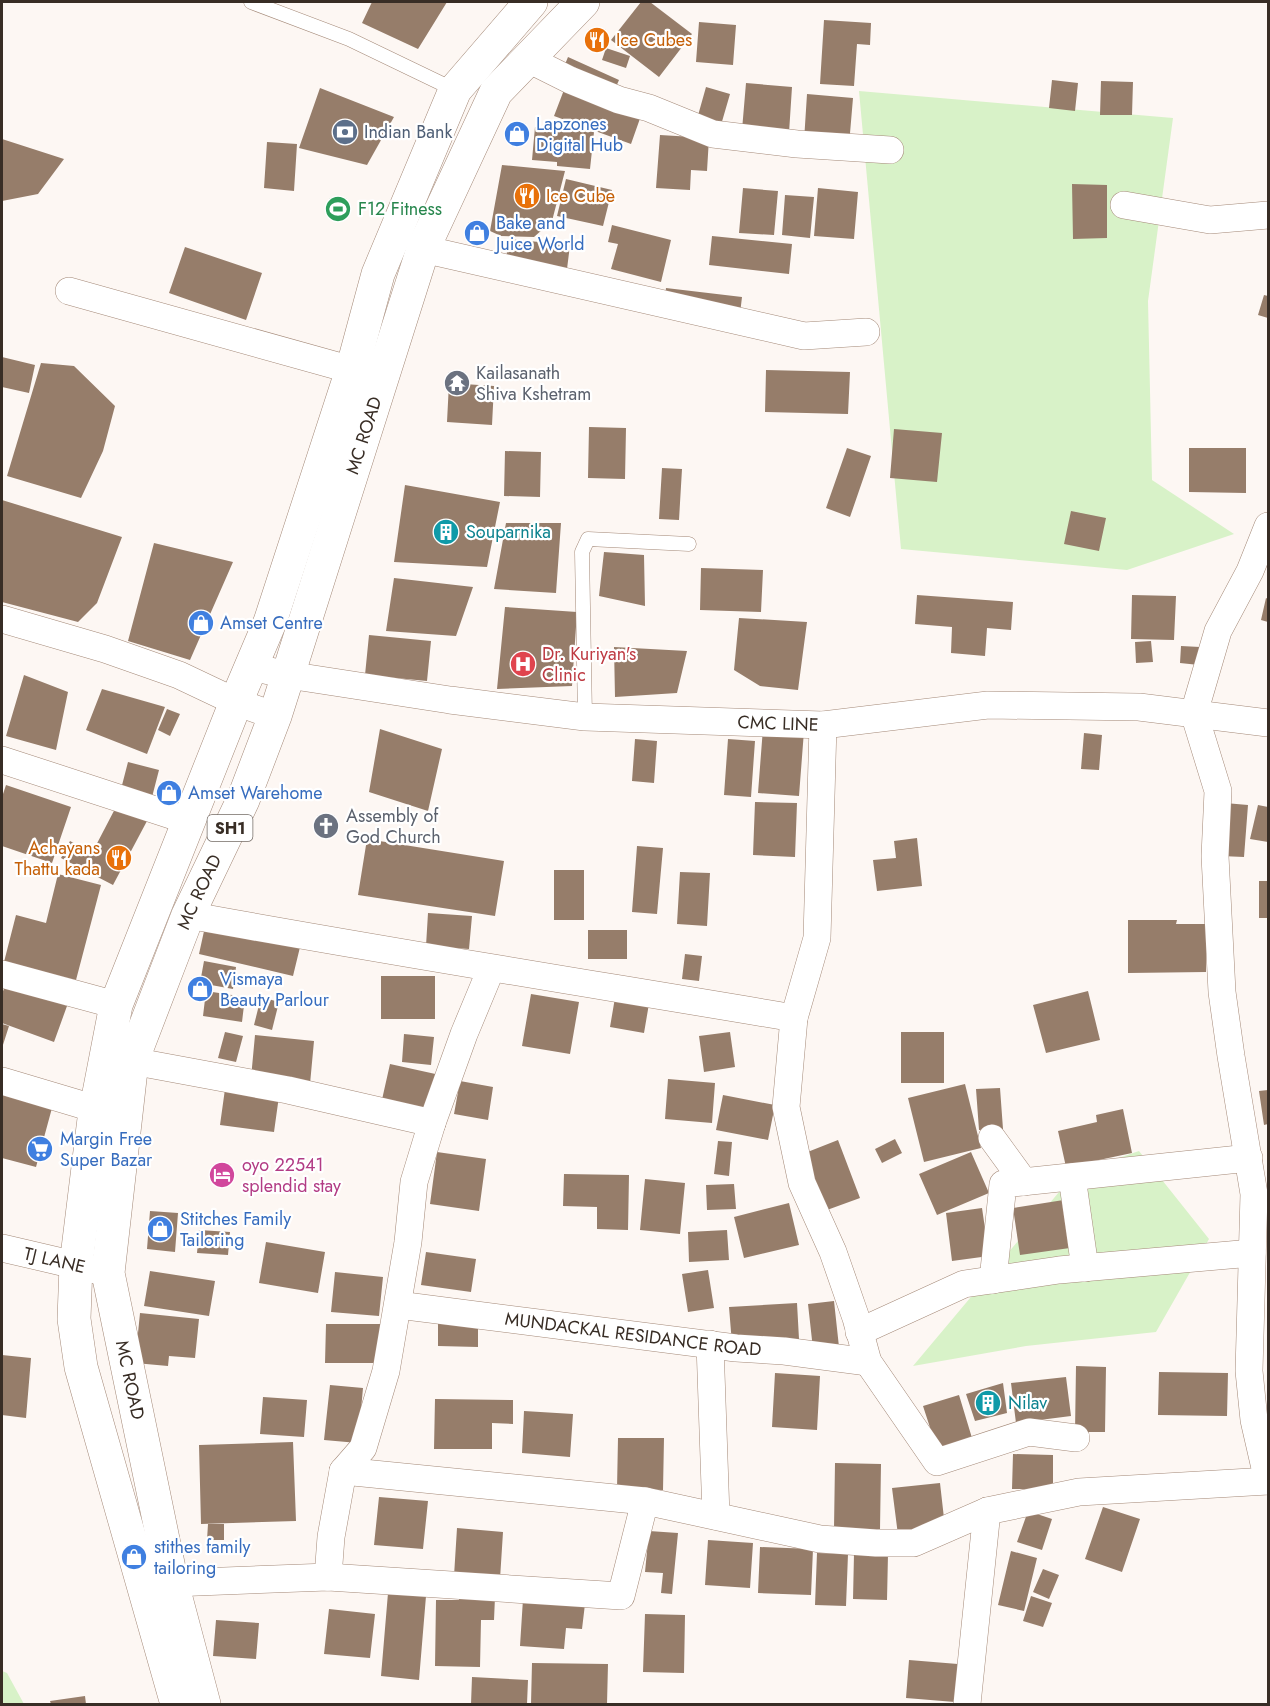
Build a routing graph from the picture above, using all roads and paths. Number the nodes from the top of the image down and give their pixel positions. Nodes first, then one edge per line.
1 (251, 2) edge
2 (531, 2) edge
3 (583, 2) edge
4 (528, 58) junction
5 (455, 90) junction
6 (890, 150) dead end
7 (1124, 205) dead end
8 (1269, 215) edge
9 (423, 249) junction
10 (69, 291) dead end
11 (867, 332) dead end
12 (352, 370) junction
13 (1269, 526) edge
14 (689, 544) dead end
15 (2, 619) edge
16 (251, 667) junction
17 (288, 675) junction
18 (236, 702) junction
19 (1194, 713) junction
20 (274, 716) junction
21 (585, 717) junction
22 (1269, 723) edge
23 (823, 725) junction
24 (2, 760) edge
25 (189, 821) junction
26 (188, 915) junction
27 (491, 969) junction
28 (2, 974) edge
29 (116, 1005) junction
30 (794, 1018) junction
31 (132, 1061) junction
32 (2, 1081) edge
33 (96, 1109) junction
34 (432, 1123) junction
35 (992, 1138) dead end
36 (1256, 1166) edge
37 (1072, 1177) junction
38 (1024, 1182) junction
39 (2, 1248) edge
40 (1252, 1253) junction
41 (76, 1265) junction
42 (1085, 1268) junction
43 (108, 1273) junction
44 (993, 1280) junction
45 (1260, 1300) edge
46 (398, 1305) junction
47 (859, 1332) junction
48 (710, 1344) junction
49 (868, 1362) junction
50 (1076, 1438) dead end
51 (343, 1471) junction
52 (1268, 1475) edge
53 (645, 1501) junction
54 (987, 1511) junction
55 (716, 1516) junction
56 (328, 1577) junction
57 (172, 1583) junction
58 (177, 1704) edge
59 (204, 1704) edge
60 (967, 1704) edge

1 - 5 lane
2 - 5 main road, MC ROAD / SH1
3 - 4 main road, MC ROAD / SH1
4 - 6 street
4 - 9 main road, MC ROAD / SH1
5 - 12 main road, MC ROAD / SH1
7 - 8 street
9 - 11 street
9 - 17 main road, MC ROAD / SH1
10 - 12 street
12 - 16 main road, MC ROAD / SH1
13 - 19 street
14 - 21 lane
15 - 18 street
16 - 17 street, CMC LINE
16 - 18 main road, MC ROAD / SH1
17 - 20 main road, MC ROAD / SH1
17 - 21 street, CMC LINE
18 - 20 street
18 - 25 main road, MC ROAD / SH1
19 - 22 street, CMC LINE
19 - 23 street, CMC LINE
19 - 36 street
20 - 26 main road, MC ROAD / SH1
21 - 23 street, CMC LINE
23 - 30 street
24 - 25 street
25 - 29 main road, MC ROAD / SH1
26 - 27 street
26 - 31 main road, MC ROAD / SH1
27 - 30 street
27 - 34 street
28 - 29 street
29 - 33 main road, MC ROAD / SH1
30 - 47 street
31 - 34 street
31 - 43 main road, MC ROAD / SH1
32 - 33 street
33 - 41 main road, MC ROAD / SH1
34 - 46 street
35 - 38 street
36 - 37 street
36 - 40 street
37 - 38 street
37 - 42 street
38 - 44 street
39 - 41 street, TJ LANE
40 - 42 street
40 - 45 street
41 - 43 street, TJ LANE
41 - 58 main road, MC ROAD / SH1
42 - 44 street
43 - 57 main road, MC ROAD / SH1
44 - 47 street
45 - 52 street
46 - 48 street, MUNDACKAL RESIDANCE ROAD
46 - 51 street
47 - 49 street
48 - 49 street, MUNDACKAL RESIDANCE ROAD
48 - 55 street
49 - 50 street
51 - 53 street
51 - 56 street
52 - 54 street
53 - 55 street
53 - 56 street
54 - 55 street
54 - 60 street
56 - 57 street
57 - 59 main road, MC ROAD / SH1

